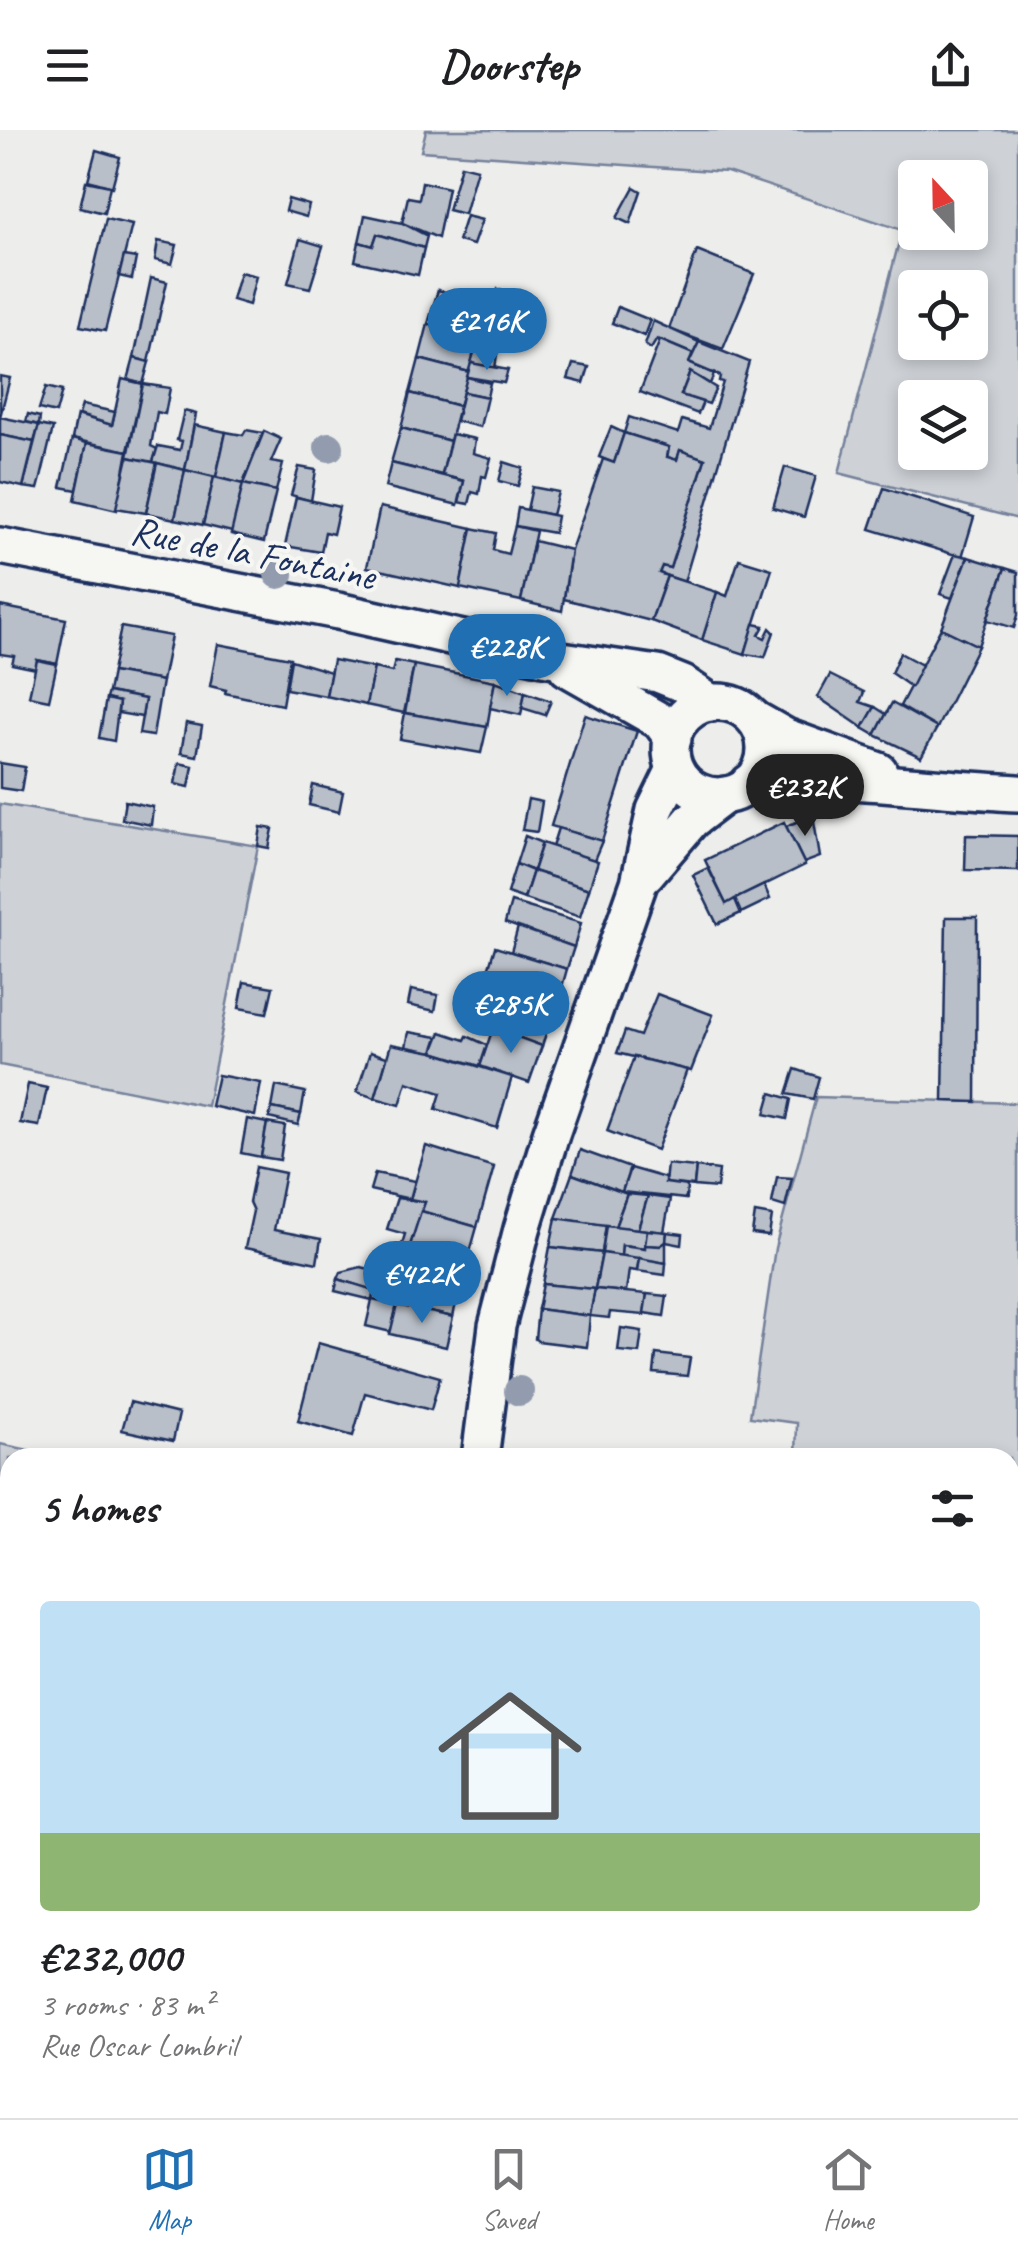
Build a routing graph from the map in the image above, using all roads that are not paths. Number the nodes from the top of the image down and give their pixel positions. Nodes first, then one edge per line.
1 (0, 546) edge
2 (548, 658) junction
3 (712, 702) junction
4 (756, 720) junction
5 (674, 754) junction
6 (918, 784) junction
7 (737, 789) junction
8 (1018, 793) edge
9 (639, 882) junction
10 (481, 1448) edge

1 - 2 street, Rue de la Fontaine
2 - 3 street, Rue de la Fontaine
2 - 5 street, Rue de la Fontaine
3 - 4 street
3 - 5 street
4 - 6 street
4 - 7 street
5 - 7 street
5 - 9 street
6 - 7 street
6 - 8 street
7 - 9 street
9 - 10 street

